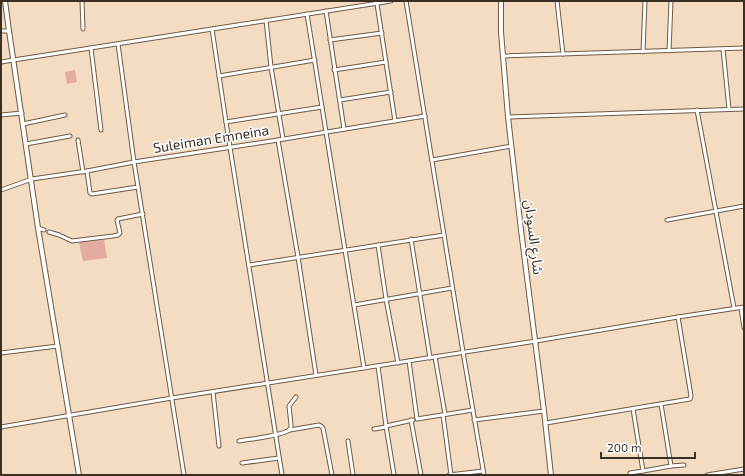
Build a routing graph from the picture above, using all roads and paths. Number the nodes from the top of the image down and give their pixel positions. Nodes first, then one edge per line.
1 (5, 1) edge
2 (82, 1) edge
3 (392, 1) edge
4 (406, 1) edge
5 (501, 1) edge
6 (557, 1) edge
7 (645, 1) edge
8 (671, 1) edge
9 (377, 4) junction
10 (326, 11) junction
11 (307, 14) junction
12 (266, 20) junction
13 (83, 28) dead end
14 (212, 29) junction
15 (1, 31) edge
16 (8, 31) junction
17 (382, 33) junction
18 (330, 40) junction
19 (118, 44) junction
20 (91, 48) junction
21 (744, 48) edge
22 (723, 49) junction
23 (670, 51) junction
24 (643, 52) junction
25 (562, 54) junction
26 (503, 56) junction
27 (13, 60) junction
28 (315, 60) junction
29 (1, 62) edge
30 (386, 62) junction
31 (272, 66) junction
32 (334, 70) junction
33 (219, 76) junction
34 (391, 92) junction
35 (340, 100) junction
36 (322, 107) junction
37 (744, 108) edge
38 (729, 109) junction
39 (697, 110) junction
40 (22, 113) junction
41 (279, 114) junction
42 (1, 115) edge
43 (65, 115) dead end
44 (425, 116) junction
45 (508, 117) junction
46 (395, 121) junction
47 (226, 122) junction
48 (23, 124) junction
49 (344, 129) junction
50 (101, 130) dead end
51 (326, 132) junction
52 (70, 136) dead end
53 (283, 139) junction
54 (78, 140) dead end
55 (278, 140) junction
56 (26, 144) junction
57 (512, 146) junction
58 (230, 147) junction
59 (432, 160) junction
60 (134, 162) junction
61 (85, 171) junction
62 (32, 179) junction
63 (138, 187) junction
64 (1, 190) edge
65 (744, 206) edge
66 (716, 212) junction
67 (142, 214) junction
68 (667, 220) dead end
69 (38, 228) junction
70 (44, 230) dead end
71 (49, 232) dead end
72 (444, 234) junction
73 (411, 239) junction
74 (378, 245) junction
75 (345, 249) junction
76 (298, 257) junction
77 (249, 265) junction
78 (452, 288) junction
79 (420, 293) junction
80 (386, 299) junction
81 (354, 305) junction
82 (734, 308) junction
83 (742, 308) edge
84 (678, 317) junction
85 (744, 328) edge
86 (536, 341) junction
87 (58, 346) junction
88 (463, 352) junction
89 (1, 353) edge
90 (435, 357) junction
91 (430, 358) junction
92 (409, 361) junction
93 (398, 363) junction
94 (378, 366) junction
95 (364, 368) junction
96 (316, 375) junction
97 (267, 383) junction
98 (213, 392) junction
99 (296, 397) dead end
100 (172, 398) junction
101 (661, 404) junction
102 (633, 409) junction
103 (473, 410) junction
104 (544, 411) junction
105 (70, 415) junction
106 (444, 415) junction
107 (416, 419) junction
108 (412, 420) junction
109 (474, 420) junction
110 (546, 423) junction
111 (386, 426) junction
112 (1, 427) edge
113 (374, 429) dead end
114 (290, 430) junction
115 (275, 435) junction
116 (239, 441) dead end
117 (348, 441) dead end
118 (219, 446) dead end
119 (279, 458) junction
120 (242, 463) dead end
121 (684, 465) dead end
122 (671, 466) junction
123 (744, 468) edge
124 (483, 470) junction
125 (642, 471) junction
126 (630, 474) dead end
127 (79, 475) edge
128 (184, 475) edge
129 (282, 475) edge
130 (332, 475) edge
131 (353, 475) edge
132 (394, 475) edge
133 (421, 475) edge
134 (450, 475) edge
135 (484, 475) edge
136 (551, 475) edge
137 (706, 475) edge

1 - 16 street
2 - 13 street
3 - 9 street
4 - 44 street
5 - 26 street, شارع السودان
6 - 25 street
7 - 24 street
8 - 23 street
9 - 10 street
9 - 17 street
10 - 11 street
10 - 18 street
11 - 12 street
11 - 28 street
12 - 14 street
12 - 31 street
14 - 19 street
14 - 33 street
15 - 16 street
16 - 27 street
17 - 18 street
17 - 30 street
18 - 32 street
19 - 20 street
19 - 60 street
20 - 27 street
20 - 50 street
21 - 22 street
22 - 23 street
22 - 38 street
23 - 24 street
24 - 25 street
25 - 26 street
26 - 45 street, شارع السودان
27 - 29 street
27 - 40 street
28 - 31 street
28 - 36 street
30 - 32 street
30 - 34 street
31 - 33 street
31 - 41 street
32 - 35 street
33 - 47 street
34 - 35 street
34 - 46 street
35 - 49 street
36 - 41 street
36 - 51 street
37 - 38 street
38 - 39 street
39 - 45 street
39 - 66 street
40 - 42 street
40 - 48 street
41 - 47 street
41 - 53 street
43 - 48 street
44 - 46 street, Suleiman Emneina
44 - 59 street
45 - 57 street, شارع السودان
46 - 49 street, Suleiman Emneina
47 - 58 street
48 - 56 street
49 - 51 street, Suleiman Emneina
51 - 53 street, Suleiman Emneina
51 - 75 street
52 - 56 street
53 - 55 street, Suleiman Emneina
54 - 61 street
55 - 58 street, Suleiman Emneina
55 - 76 street
56 - 62 street
57 - 59 street
57 - 86 street, شارع السودان
58 - 60 street, Suleiman Emneina
58 - 77 street
59 - 72 street
60 - 61 street, Suleiman Emneina
60 - 63 street
61 - 62 street, Suleiman Emneina
61 - 63 street
62 - 64 street, Suleiman Emneina
62 - 69 street
63 - 67 street
65 - 66 street
66 - 68 street
66 - 82 street
67 - 71 street
67 - 100 street
69 - 70 street
69 - 87 street
72 - 73 street
72 - 78 street
73 - 74 street
73 - 79 street
74 - 75 street
74 - 80 street
75 - 76 street
75 - 81 street
76 - 77 street
76 - 96 street
77 - 97 street
78 - 79 street
78 - 88 street
79 - 80 street
79 - 91 street
80 - 81 street
80 - 93 street
81 - 95 street
82 - 83 street
82 - 84 street
83 - 85 street
84 - 86 street
84 - 101 street
86 - 88 street
86 - 104 street, شارع السودان
87 - 89 street
87 - 105 street
88 - 90 street
88 - 103 street
90 - 91 street
90 - 106 street
91 - 92 street
92 - 93 street
92 - 107 street
93 - 94 street
94 - 95 street
94 - 111 street
95 - 96 street
96 - 97 street
97 - 98 street
97 - 115 street
98 - 100 street
98 - 118 street
99 - 114 street
100 - 105 street
100 - 128 street
101 - 102 street
101 - 122 street
102 - 110 street
102 - 125 street
103 - 106 street
103 - 109 street
104 - 109 street
104 - 110 street, شارع السودان
105 - 112 street
105 - 127 street
106 - 107 street
106 - 134 street
107 - 108 street
108 - 111 street
108 - 133 street
109 - 124 street
110 - 136 street, شارع السودان
111 - 113 street
111 - 132 street
114 - 115 street
114 - 130 street
115 - 116 street
115 - 119 street
117 - 131 street
119 - 120 street
119 - 129 street
121 - 122 street
122 - 125 street
123 - 137 street
124 - 134 street
124 - 135 street
125 - 126 street

